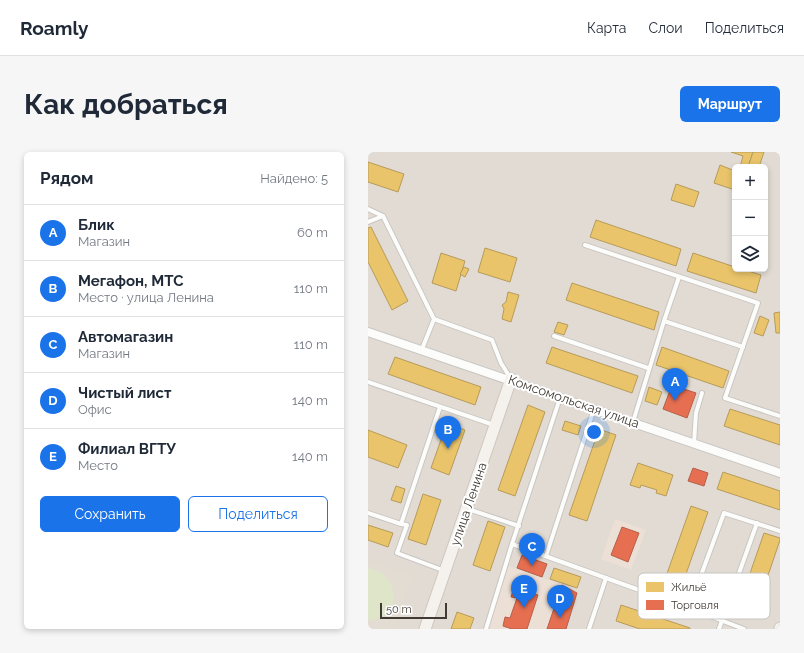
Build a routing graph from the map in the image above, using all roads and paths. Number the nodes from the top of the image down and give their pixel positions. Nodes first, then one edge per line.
1 (368, 209) edge
2 (382, 216) junction
3 (368, 222) edge
4 (585, 245) dead end
5 (679, 276) junction
6 (434, 319) junction
7 (664, 321) junction
8 (368, 332) edge
9 (554, 336) dead end
10 (744, 347) junction
11 (422, 349) junction
12 (648, 368) junction
13 (511, 379) junction
14 (368, 382) edge
15 (702, 394) dead end
16 (560, 397) junction
17 (440, 407) junction
18 (594, 409) junction
19 (780, 416) edge
20 (633, 422) junction
21 (495, 426) junction
22 (694, 443) junction
23 (780, 472) edge
24 (467, 508) junction
25 (368, 513) edge
26 (757, 523) junction
27 (401, 524) junction
28 (519, 526) junction
29 (780, 531) edge
30 (512, 544) junction
31 (546, 556) junction
32 (445, 571) junction
33 (702, 573) edge
34 (739, 573) edge
35 (606, 578) junction
36 (638, 590) edge
37 (715, 619) edge
38 (723, 619) edge
39 (722, 622) junction
40 (425, 629) edge
41 (486, 629) edge
42 (589, 629) edge
43 (719, 629) edge
44 (744, 629) edge

1 - 2 lane
2 - 3 lane
2 - 6 lane
4 - 5 lane
5 - 7 lane
5 - 10 lane
6 - 11 lane
6 - 13 lane
7 - 10 lane
7 - 12 lane
8 - 11 street, Комсомольская улица
9 - 12 lane
10 - 19 lane
11 - 13 street, Комсомольская улица
12 - 20 lane
13 - 16 street, Комсомольская улица
13 - 21 street, улица Ленина
14 - 17 lane
15 - 22 lane
16 - 18 street, Комсомольская улица
16 - 28 lane
17 - 21 lane
17 - 27 lane
18 - 20 street, Комсомольская улица
18 - 31 lane
20 - 22 street, Комсомольская улица
21 - 24 street, улица Ленина
22 - 23 street, Комсомольская улица
24 - 28 lane
24 - 32 street, улица Ленина
25 - 27 lane
26 - 29 lane
26 - 33 lane
26 - 34 lane
27 - 32 lane
28 - 30 lane
30 - 31 lane
30 - 41 lane
31 - 35 lane
32 - 40 street, улица Ленина
35 - 36 lane
35 - 42 lane
37 - 39 lane
38 - 39 lane
39 - 43 lane
39 - 44 lane

